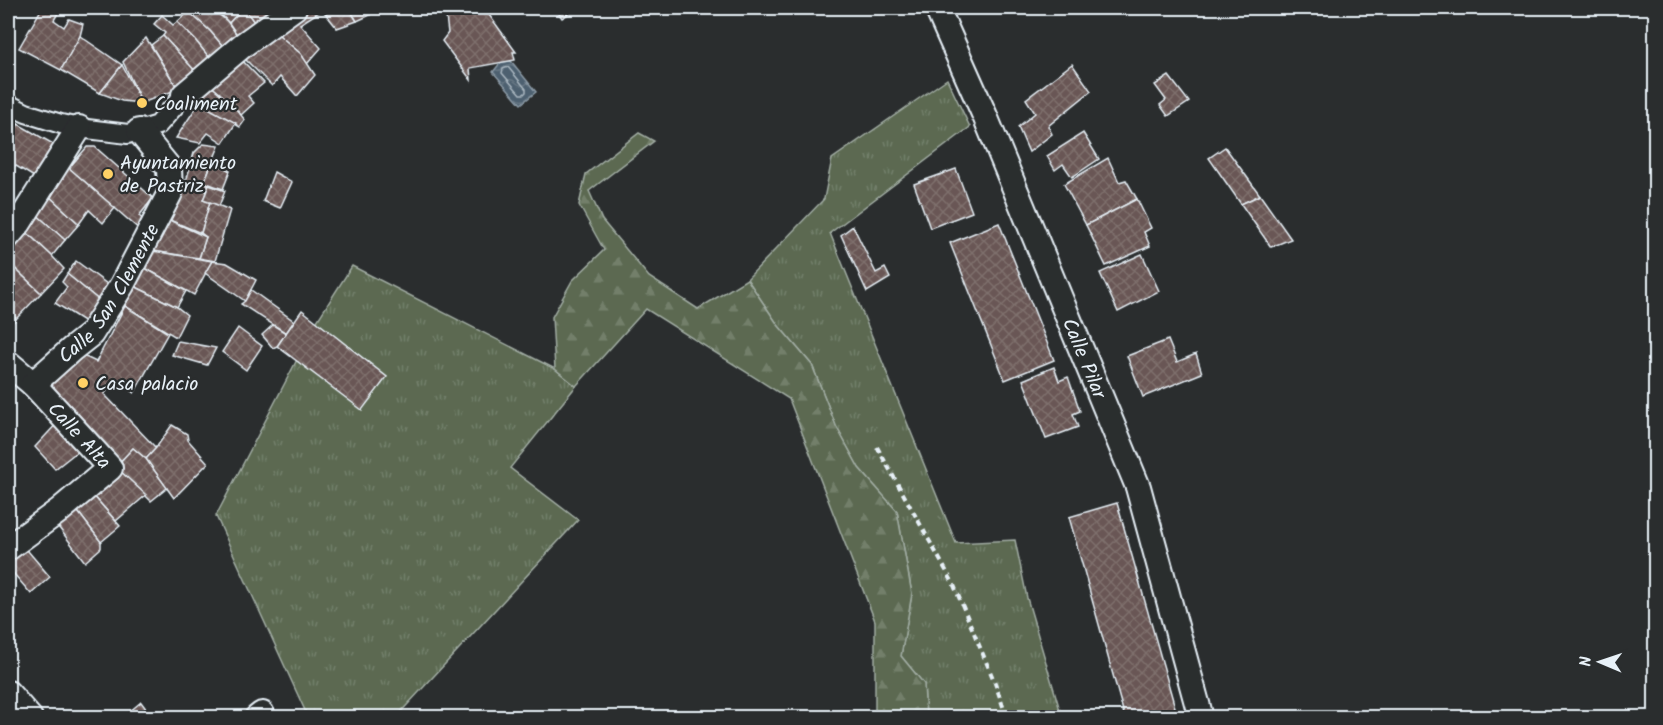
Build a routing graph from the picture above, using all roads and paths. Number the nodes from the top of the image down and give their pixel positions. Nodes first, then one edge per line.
1 (294, 8) edge
2 (937, 8) edge
3 (184, 94) joint
4 (8, 105) edge
5 (79, 128) junction
6 (139, 131) junction
7 (8, 236) edge
8 (8, 363) edge
9 (33, 384) junction
10 (877, 447) dead end
11 (8, 548) edge
12 (8, 693) edge
13 (30, 717) edge
14 (1007, 717) edge
15 (1201, 717) edge

1 - 3 street
2 - 15 street, Calle Pilar
3 - 6 street
4 - 5 street
5 - 6 street
5 - 7 street
6 - 9 street, Calle San Clemente
8 - 9 street, Calle Alta
9 - 11 street, Calle Alta
10 - 14 path
12 - 13 street

